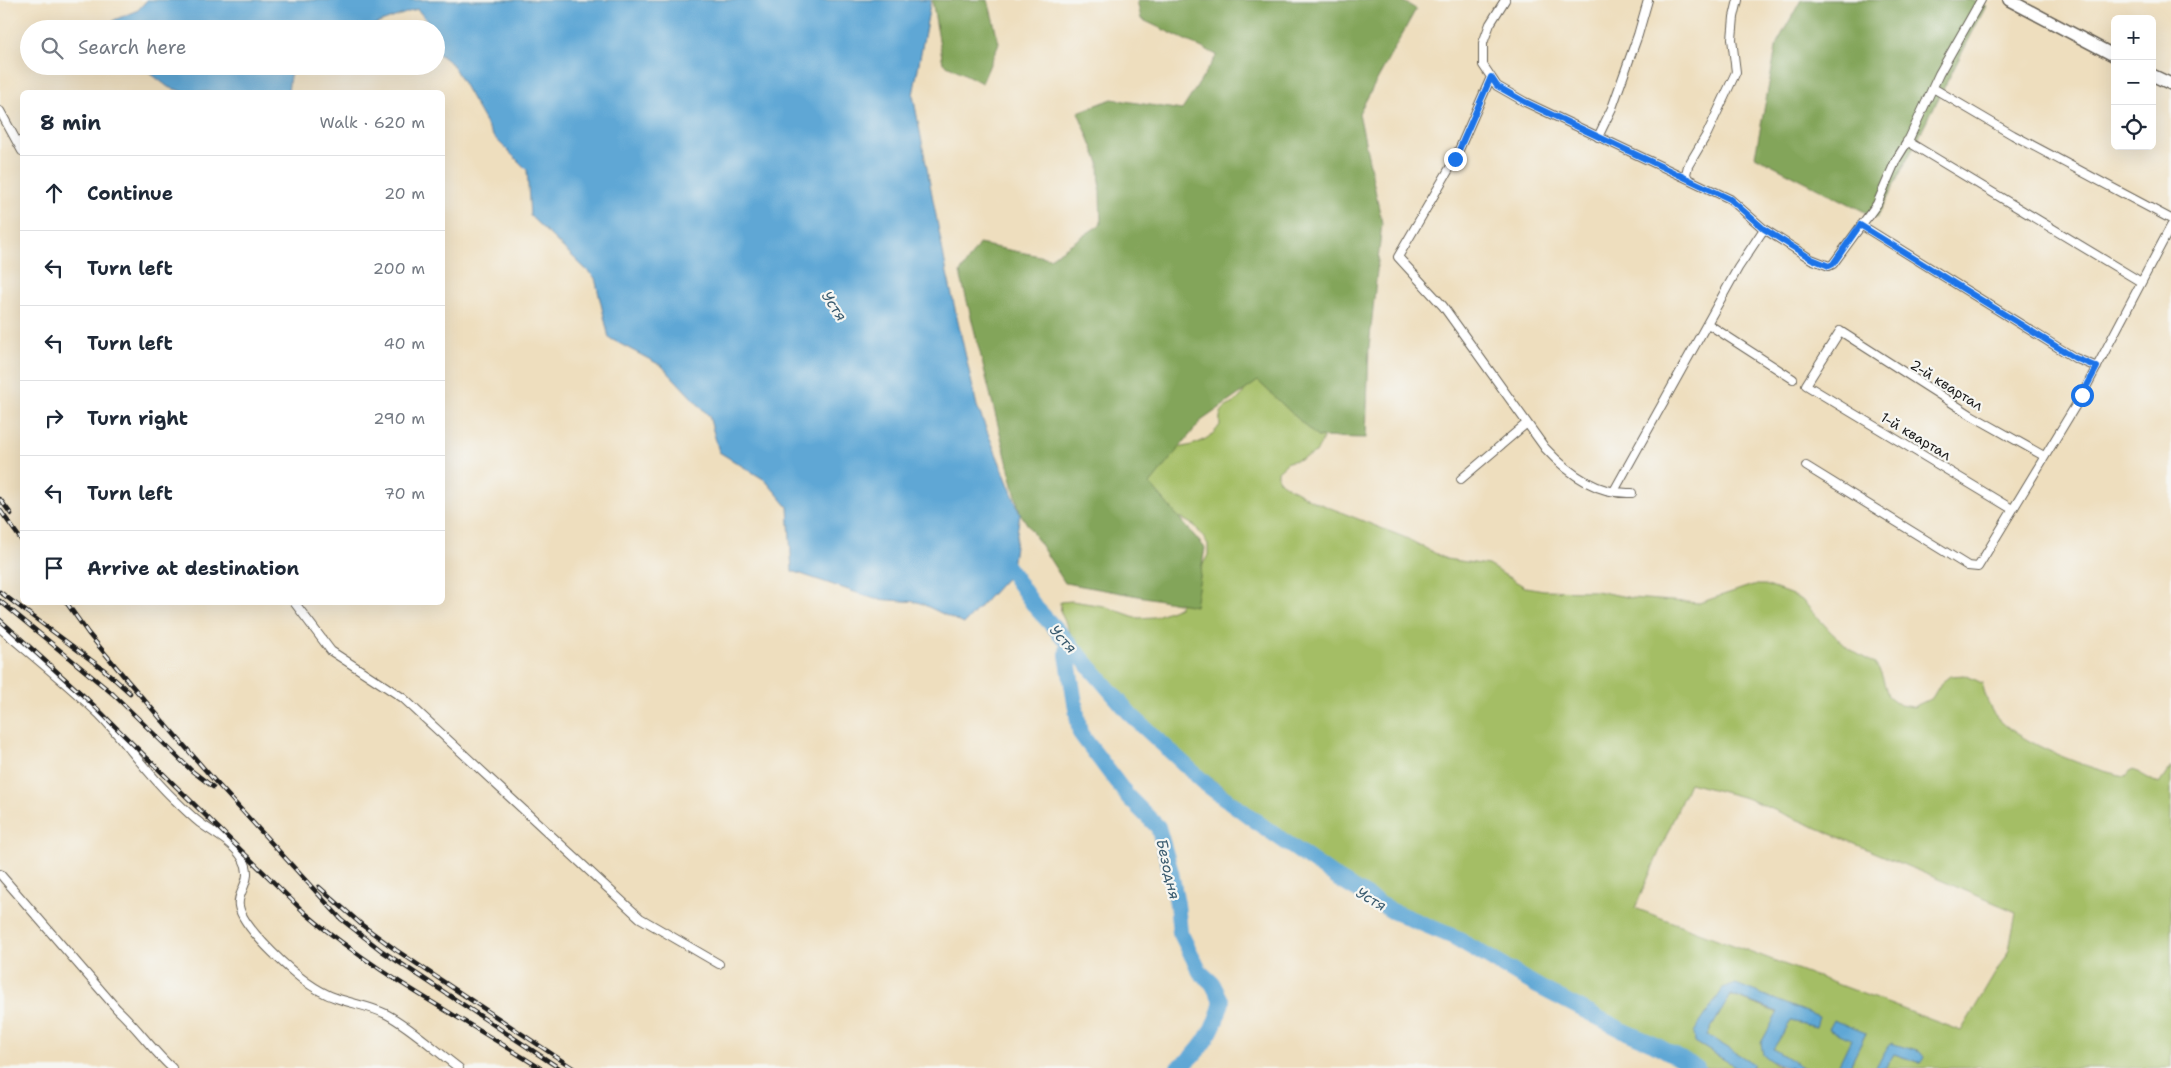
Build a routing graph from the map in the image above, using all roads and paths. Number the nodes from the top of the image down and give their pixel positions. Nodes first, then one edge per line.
1 (1505, 0) edge
2 (1648, 0) edge
3 (1738, 0) edge
4 (1981, 0) edge
5 (2009, 0) edge
6 (2111, 54) edge
7 (1491, 77) junction
8 (2156, 77) edge
9 (2171, 84) edge
10 (1933, 88) junction
11 (0, 112) edge
12 (1598, 138) junction
13 (1907, 141) junction
14 (20, 147) edge
15 (1688, 179) junction
16 (2171, 219) edge
17 (1860, 225) junction
18 (2171, 226) edge
19 (1764, 229) junction
20 (2140, 282) junction
21 (1708, 324) junction
22 (1840, 331) joint
23 (2097, 367) junction
24 (1793, 379) dead end
25 (1527, 423) junction
26 (2044, 456) junction
27 (1806, 466) dead end
28 (1461, 479) dead end
29 (1614, 491) junction
30 (1632, 493) dead end
31 (2012, 509) junction
32 (296, 605) edge
33 (0, 628) edge
34 (0, 874) edge
35 (719, 964) dead end
36 (172, 1068) edge
37 (459, 1068) edge

1 - 7 street
2 - 12 street
3 - 15 street
4 - 10 street
5 - 6 street
7 - 12 street
7 - 25 street
8 - 9 street
10 - 13 street
10 - 16 street
11 - 14 street
12 - 15 street
13 - 17 street
13 - 20 street
15 - 19 street
17 - 19 street
17 - 23 street
18 - 20 street
19 - 21 street
20 - 23 street
21 - 24 street
21 - 29 street
22 - 26 street, 2-й квартал
22 - 31 street, 1-й квартал
23 - 26 street
25 - 28 street
25 - 29 street
26 - 31 street
27 - 31 street
29 - 30 street
32 - 35 street
33 - 37 street
34 - 36 street

